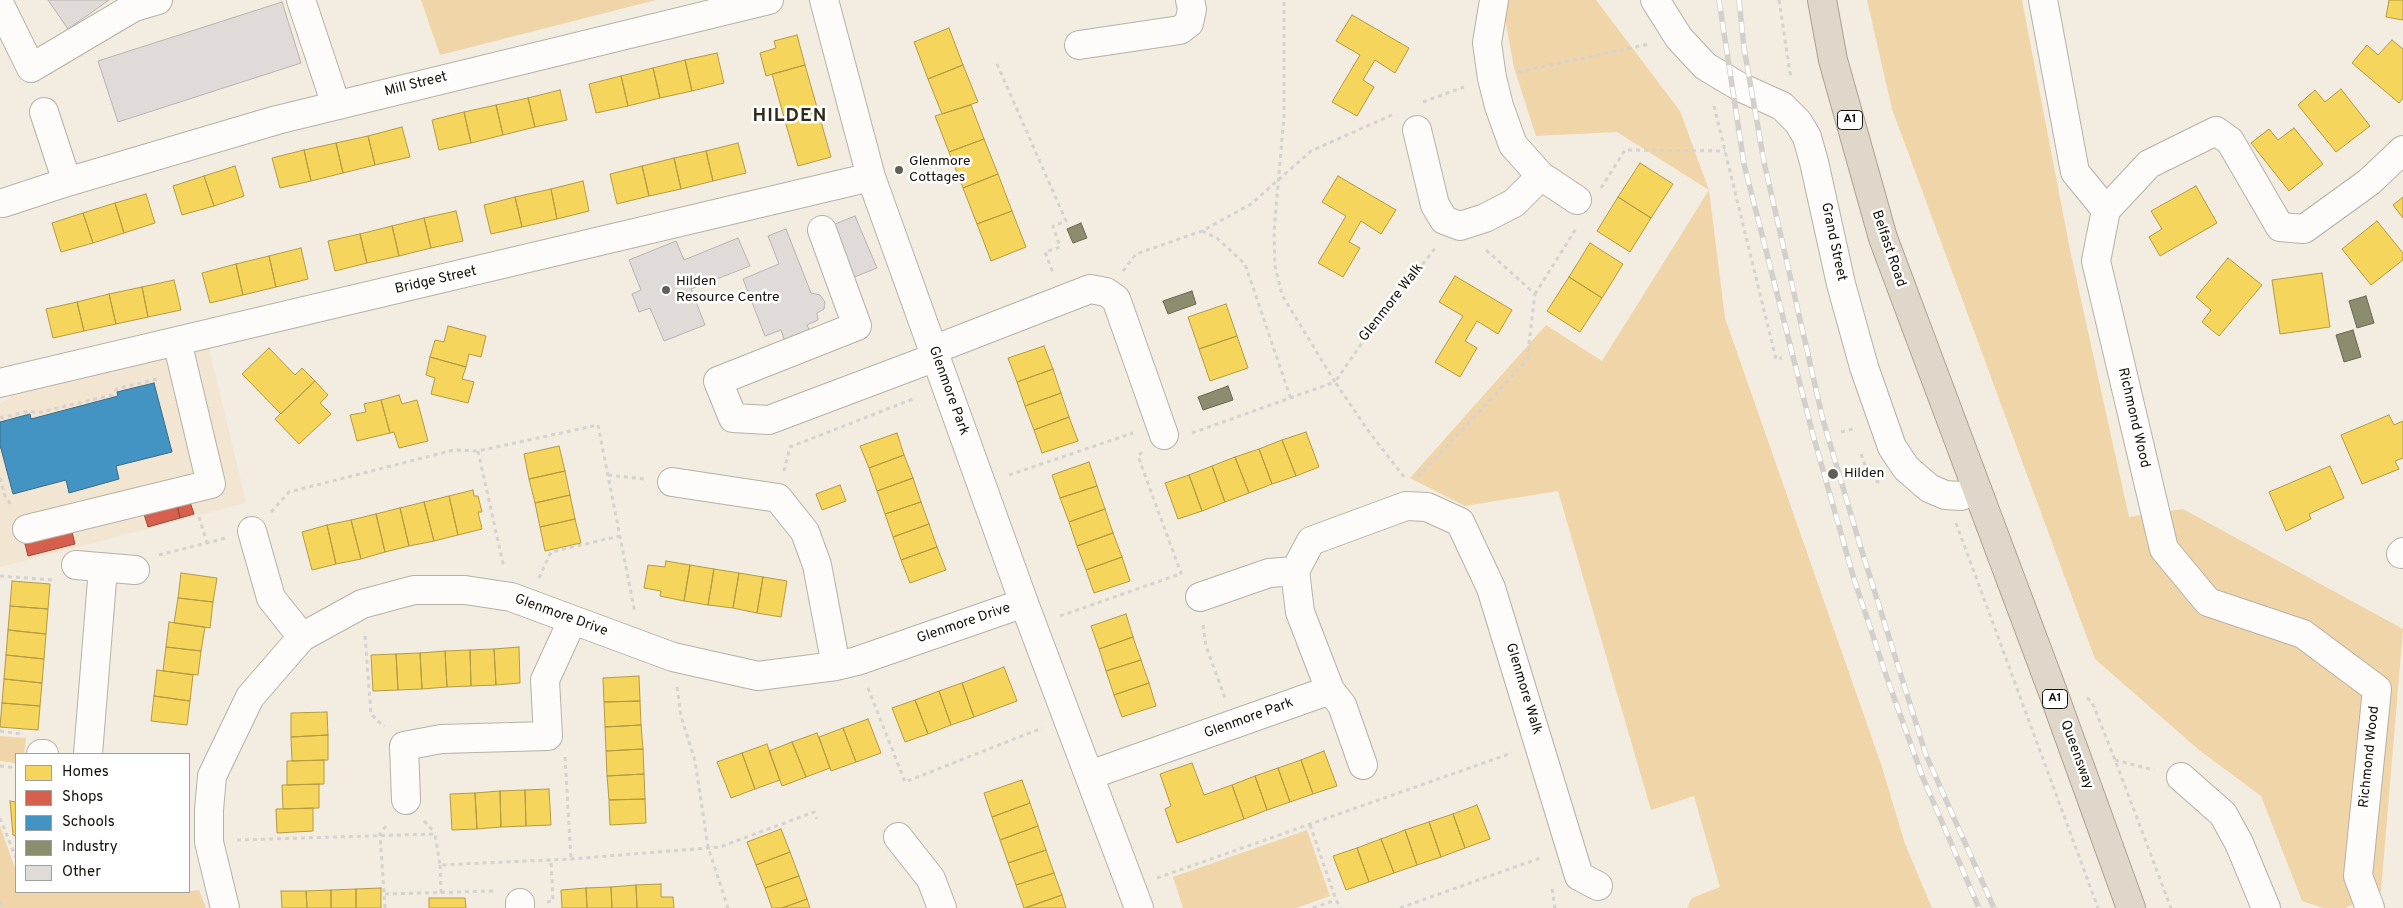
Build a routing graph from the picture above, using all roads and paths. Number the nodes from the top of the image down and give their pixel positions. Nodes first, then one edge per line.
1 (158, 0) edge
2 (301, 0) edge
3 (769, 0) edge
4 (824, 0) edge
5 (1190, 0) edge
6 (1284, 0) edge
7 (1494, 0) edge
8 (1654, 0) edge
9 (1779, 0) edge
10 (1822, 0) edge
11 (2043, 0) edge
12 (0, 6) edge
13 (1679, 38) junction
14 (1079, 45) dead end
15 (997, 64) dead end
16 (1705, 66) junction
17 (1492, 78) junction
18 (336, 105) junction
19 (44, 112) dead end
20 (1412, 115) junction
21 (1798, 122) junction
22 (2403, 150) edge
23 (1725, 151) junction
24 (1541, 176) junction
25 (871, 177) junction
26 (1279, 178) junction
27 (67, 182) junction
28 (3, 204) dead end
29 (1585, 205) junction
30 (2106, 210) junction
31 (1460, 226) junction
32 (822, 230) dead end
33 (1202, 232) junction
34 (1106, 292) junction
35 (1535, 294) junction
36 (1063, 300) junction
37 (177, 341) junction
38 (934, 354) junction
39 (1782, 358) dead end
40 (185, 372) junction
41 (1335, 382) junction
42 (0, 383) edge
43 (946, 386) junction
44 (1291, 399) junction
45 (0, 418) edge
46 (1162, 429) junction
47 (478, 451) junction
48 (608, 475) junction
49 (672, 482) joint
50 (982, 484) junction
51 (1409, 484) junction
52 (1977, 490) junction
53 (1945, 495) junction
54 (778, 498) junction
55 (1426, 507) junction
56 (197, 510) dead end
57 (27, 529) dead end
58 (252, 531) junction
59 (620, 536) junction
60 (207, 543) junction
61 (76, 565) joint
62 (103, 568) junction
63 (135, 570) joint
64 (1295, 571) junction
65 (1180, 574) junction
66 (0, 576) edge
67 (1200, 597) junction
68 (519, 600) junction
69 (362, 604) junction
70 (1028, 614) junction
71 (572, 621) junction
72 (302, 638) junction
73 (642, 646) junction
74 (672, 657) junction
75 (846, 664) junction
76 (1330, 690) junction
77 (2084, 696) dead end
78 (1068, 718) junction
79 (1235, 725) junction
80 (548, 736) junction
81 (404, 746) junction
82 (1519, 751) dead end
83 (88, 753) edge
84 (2115, 760) junction
85 (1363, 765) dead end
86 (0, 766) edge
87 (15, 768) edge
88 (200, 774) edge
89 (1090, 775) junction
90 (2181, 777) joint
91 (406, 800) dead end
92 (0, 818) edge
93 (817, 819) dead end
94 (1310, 824) junction
95 (380, 834) junction
96 (898, 837) dead end
97 (209, 842) junction
98 (708, 847) junction
99 (15, 856) edge
100 (1546, 856) dead end
101 (571, 859) junction
102 (551, 860) junction
103 (440, 865) junction
104 (552, 880) dead end
105 (1598, 886) dead end
106 (442, 893) junction
107 (385, 894) junction
108 (1135, 898) edge
109 (1336, 900) junction
110 (0, 901) edge
111 (520, 905) edge
112 (3, 908) edge
113 (225, 908) edge
114 (385, 908) edge
115 (728, 908) edge
116 (942, 908) edge
117 (1313, 908) edge
118 (1342, 908) edge
119 (1400, 908) edge
120 (2098, 908) edge
121 (2131, 908) edge
122 (2171, 908) edge
123 (2266, 908) edge
124 (2370, 908) edge

1 - 12 street
2 - 18 street
3 - 18 street, Mill Street
4 - 25 street, Glenmore Park
5 - 14 street
6 - 26 path
7 - 17 street
8 - 13 street, Grand Street
9 - 21 path
10 - 52 highway, Belfast Road / A1
11 - 30 street
13 - 16 street, Grand Street
13 - 17 path
15 - 36 path
16 - 21 street, Grand Street
16 - 23 path
17 - 20 path
17 - 24 street
18 - 27 street, Mill Street
19 - 27 street
20 - 26 path
20 - 31 street
21 - 53 street, Grand Street
22 - 30 street
23 - 29 path
23 - 39 path
24 - 29 street
24 - 31 street
25 - 37 street, Bridge Street
25 - 38 street, Glenmore Park
26 - 33 path
26 - 41 path
27 - 28 street, Mill Street
29 - 35 path
30 - 124 street, Richmond Wood
31 - 35 path
31 - 41 path, Glenmore Walk
32 - 38 street
33 - 34 path
33 - 44 path
34 - 36 street
34 - 46 street
35 - 51 path
36 - 38 street
37 - 40 street
37 - 42 street, Bridge Street
38 - 43 street, Glenmore Park
40 - 45 path
40 - 57 street
41 - 44 path
41 - 51 path
43 - 50 street, Glenmore Park
43 - 54 path
44 - 46 path
46 - 50 path
46 - 65 path
47 - 48 path
47 - 58 path
47 - 68 path
48 - 49 path
48 - 59 path
49 - 54 street
50 - 70 street, Glenmore Park
51 - 55 path
52 - 53 street
52 - 121 highway, Queensway / A1
53 - 120 path
54 - 75 street
55 - 64 street, Glenmore Walk
55 - 105 street, Glenmore Walk
56 - 60 path
58 - 60 path
58 - 72 street
59 - 68 path
59 - 73 path
60 - 63 path
61 - 62 street
61 - 66 path
62 - 63 street
62 - 83 street
64 - 67 street
64 - 76 street
65 - 67 path
65 - 70 path
67 - 79 path
68 - 69 street, Glenmore Drive
68 - 71 street, Glenmore Drive
69 - 72 street, Glenmore Drive
69 - 81 path
70 - 75 street, Glenmore Drive
70 - 78 street, Glenmore Park
71 - 73 street, Glenmore Drive
71 - 80 street
72 - 88 street, Glenmore Drive
73 - 74 street, Glenmore Drive
74 - 75 street, Glenmore Drive
74 - 98 path
75 - 78 path
76 - 79 street, Glenmore Park
76 - 85 street
77 - 84 path
78 - 89 street, Glenmore Park
79 - 89 street, Glenmore Park
80 - 81 street
80 - 101 path
81 - 91 street
82 - 94 path, Glenmore Walk
84 - 90 path
84 - 122 path
86 - 87 path
88 - 97 street, Glenmore Drive
89 - 108 street, Glenmore Park
90 - 123 street
92 - 99 path
93 - 98 path
94 - 108 path
94 - 109 path
95 - 97 path
95 - 103 path
95 - 107 path
96 - 116 street
97 - 113 street, Glenmore Drive
98 - 101 path
98 - 115 path
100 - 119 path
101 - 102 path
102 - 103 path
102 - 104 path
103 - 106 path
106 - 107 path
106 - 111 path
107 - 114 path
109 - 117 path
109 - 118 path
110 - 112 path

